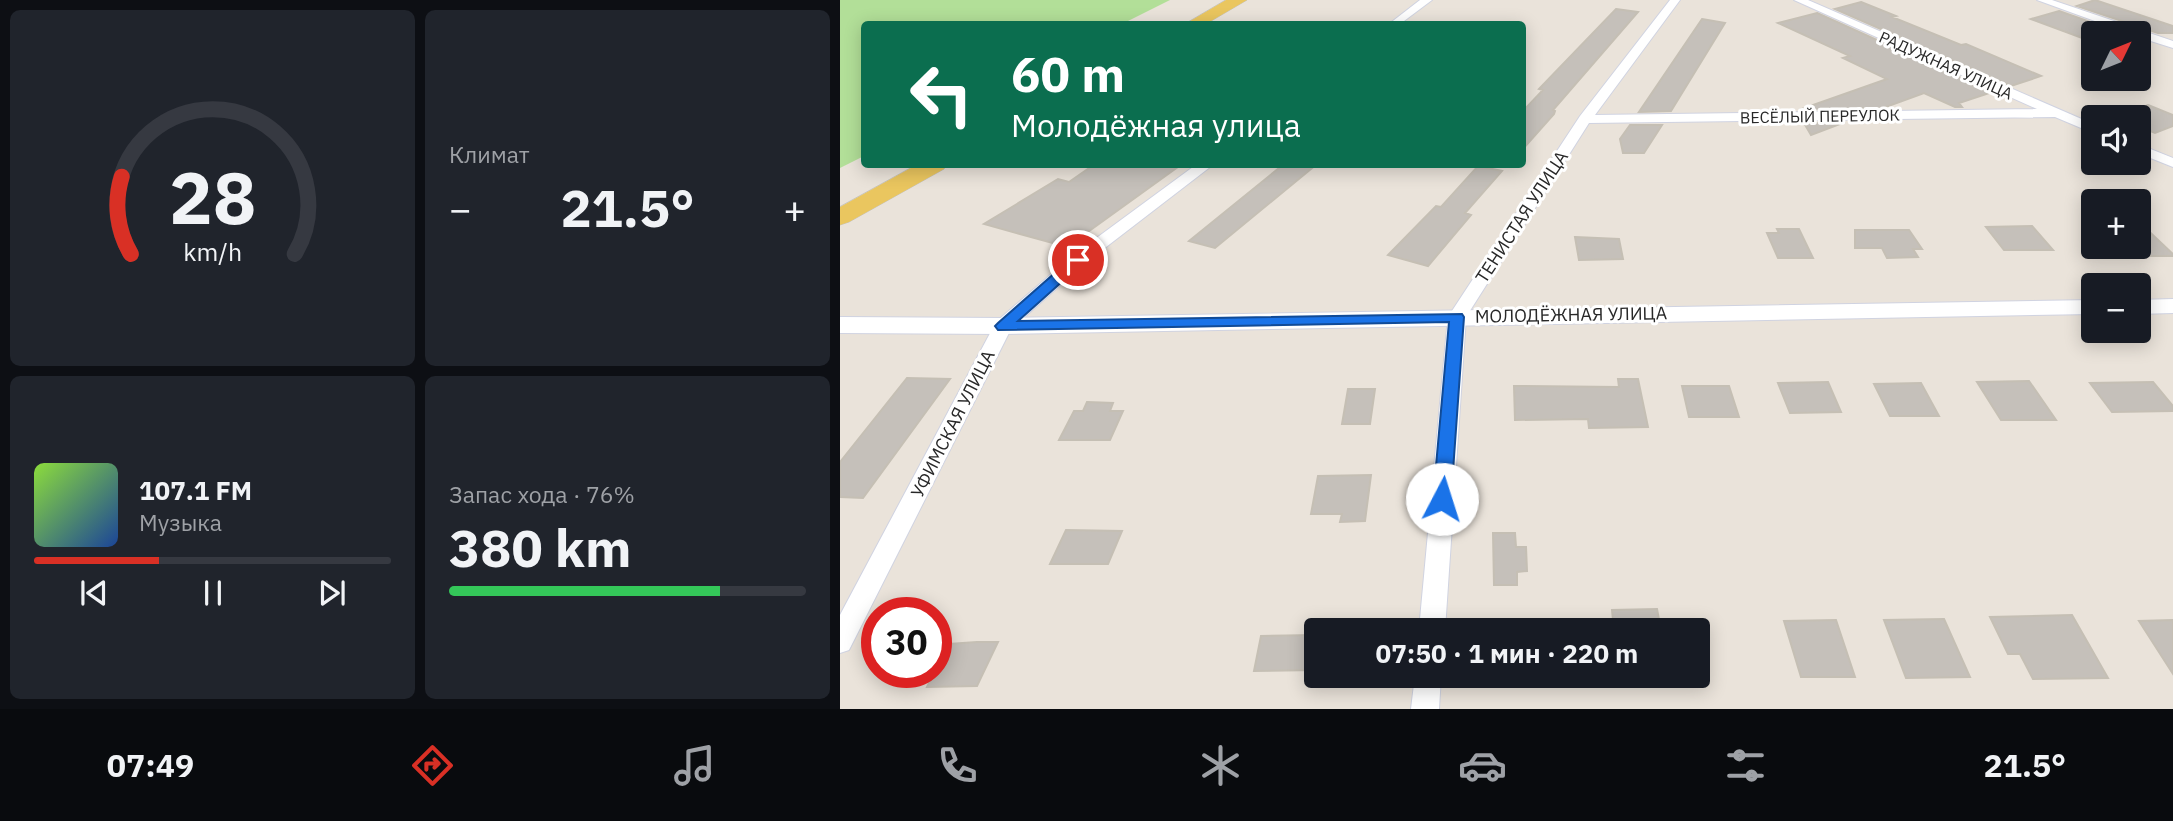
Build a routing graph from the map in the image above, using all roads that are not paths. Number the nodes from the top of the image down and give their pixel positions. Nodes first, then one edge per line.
1 (1239, 0) edge
2 (1426, 0) edge
3 (1675, 0) edge
4 (1799, 0) edge
5 (2042, 0) edge
6 (1200, 21) edge
7 (1398, 21) edge
8 (2173, 45) edge
9 (2055, 113) junction
10 (1585, 119) junction
11 (2081, 124) edge
12 (2151, 154) edge
13 (2173, 163) edge
14 (929, 168) edge
15 (1203, 168) edge
16 (840, 216) edge
17 (2173, 306) edge
18 (2081, 307) edge
19 (2151, 307) edge
20 (1457, 317) junction
21 (840, 325) edge
22 (1003, 326) junction
23 (1433, 618) edge
24 (840, 641) edge
25 (1427, 688) edge
26 (1425, 709) edge

1 - 6 main road
2 - 7 street
3 - 10 street, ТЕНИСТАЯ УЛИЦА
4 - 9 street, РАДУЖНАЯ УЛИЦА
5 - 8 street
9 - 10 street, ВЕСЁЛЫЙ ПЕРЕУЛОК
9 - 11 street, РАДУЖНАЯ УЛИЦА
10 - 20 street, ТЕНИСТАЯ УЛИЦА
12 - 13 street
14 - 16 main road
15 - 22 street, УФИМСКАЯ УЛИЦА
17 - 19 street
18 - 20 street, МОЛОДЁЖНАЯ УЛИЦА
20 - 22 street, МОЛОДЁЖНАЯ УЛИЦА
20 - 23 street, ТЕНИСТАЯ УЛИЦА
21 - 22 street, МОЛОДЁЖНАЯ УЛИЦА
22 - 24 street, УФИМСКАЯ УЛИЦА
25 - 26 street

